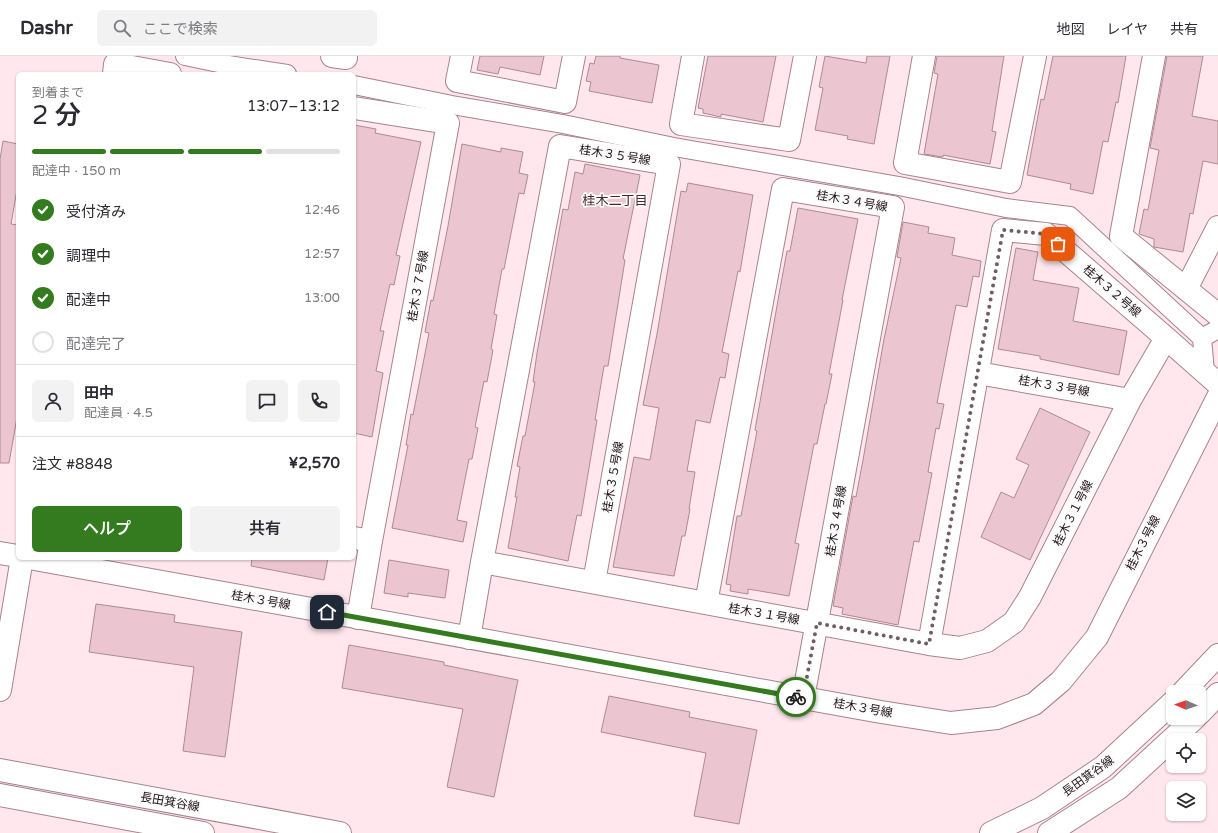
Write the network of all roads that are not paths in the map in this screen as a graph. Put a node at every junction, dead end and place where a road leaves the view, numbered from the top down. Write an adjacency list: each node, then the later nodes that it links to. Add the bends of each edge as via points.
1 (185, 56): 13 (street)
2 (332, 56): 3 (street)
3 (346, 56)
4 (462, 56): 5 (street, via 457,81 565,102)
5 (574, 56)
6 (693, 56): 7 (street, via 681,124 789,140)
7 (805, 56)
8 (924, 56): 9 (street, via 905,163 1010,182)
9 (1035, 56)
10 (1154, 56): 17 (street, via 1121,236)
11 (114, 72): 12 (street, via 116,64)
12 (159, 72)
13 (276, 72)
14 (356, 85): 21 (street, via 1006,208 1070,216)
15 (356, 108): 26 (street, 桂木３７号線, via 448,123)
16 (1218, 227): 17 (street)
17 (1186, 289): 18 (street)
18 (1218, 314)
19 (1218, 329): 21 (street)
20 (1166, 338): 22 (street, 桂木３２号線, via 1046,234 1003,230); 23 (street); 25 (street, 桂木３１号線)
21 (1202, 338): 23 (street)
22 (978, 373): 25 (street, 桂木３３号線); 37 (street, 桂木３２号線)
23 (1211, 378)
24 (1218, 397): 42 (street, 桂木３号線, via 1096,637 1061,681 1034,704 997,718 951,723)
25 (1130, 400): 37 (street, 桂木３１号線, via 1030,596 1014,622 987,640 960,648)
26 (362, 540): 34 (street)
27 (0, 553): 28 (street)
28 (16, 556)
29 (22, 560): 40 (street)
30 (40, 560): 34 (street, 桂木３号線)
31 (482, 562): 32 (street, 桂木３１号線); 32 (street, 桂木３５号線, via 560,146 669,164); 36 (street)
32 (594, 582): 33 (street, 桂木３１号線)
33 (706, 603): 35 (street, 桂木３１号線); 35 (street, 桂木３４号線, via 783,189 893,207)
34 (358, 618): 36 (street, 桂木３号線)
35 (817, 623): 37 (street, 桂木３１号線); 42 (street, 桂木３４号線)
36 (469, 638): 42 (street, 桂木３号線)
37 (929, 644)
38 (1218, 655): 39 (street)
39 (1190, 685)
40 (0, 690)
41 (1218, 694): 43 (street)
42 (803, 698)
43 (1206, 707)
44 (1166, 708): 50 (street, 長田箕谷線, via 1103,767 1042,808)
45 (1187, 725): 51 (street, via 1119,788)
46 (0, 770): 49 (street, 長田箕谷線)
47 (0, 795): 48 (street, 長田箕谷線)
48 (203, 833)
49 (340, 833)
50 (991, 833)
51 (1049, 833)

